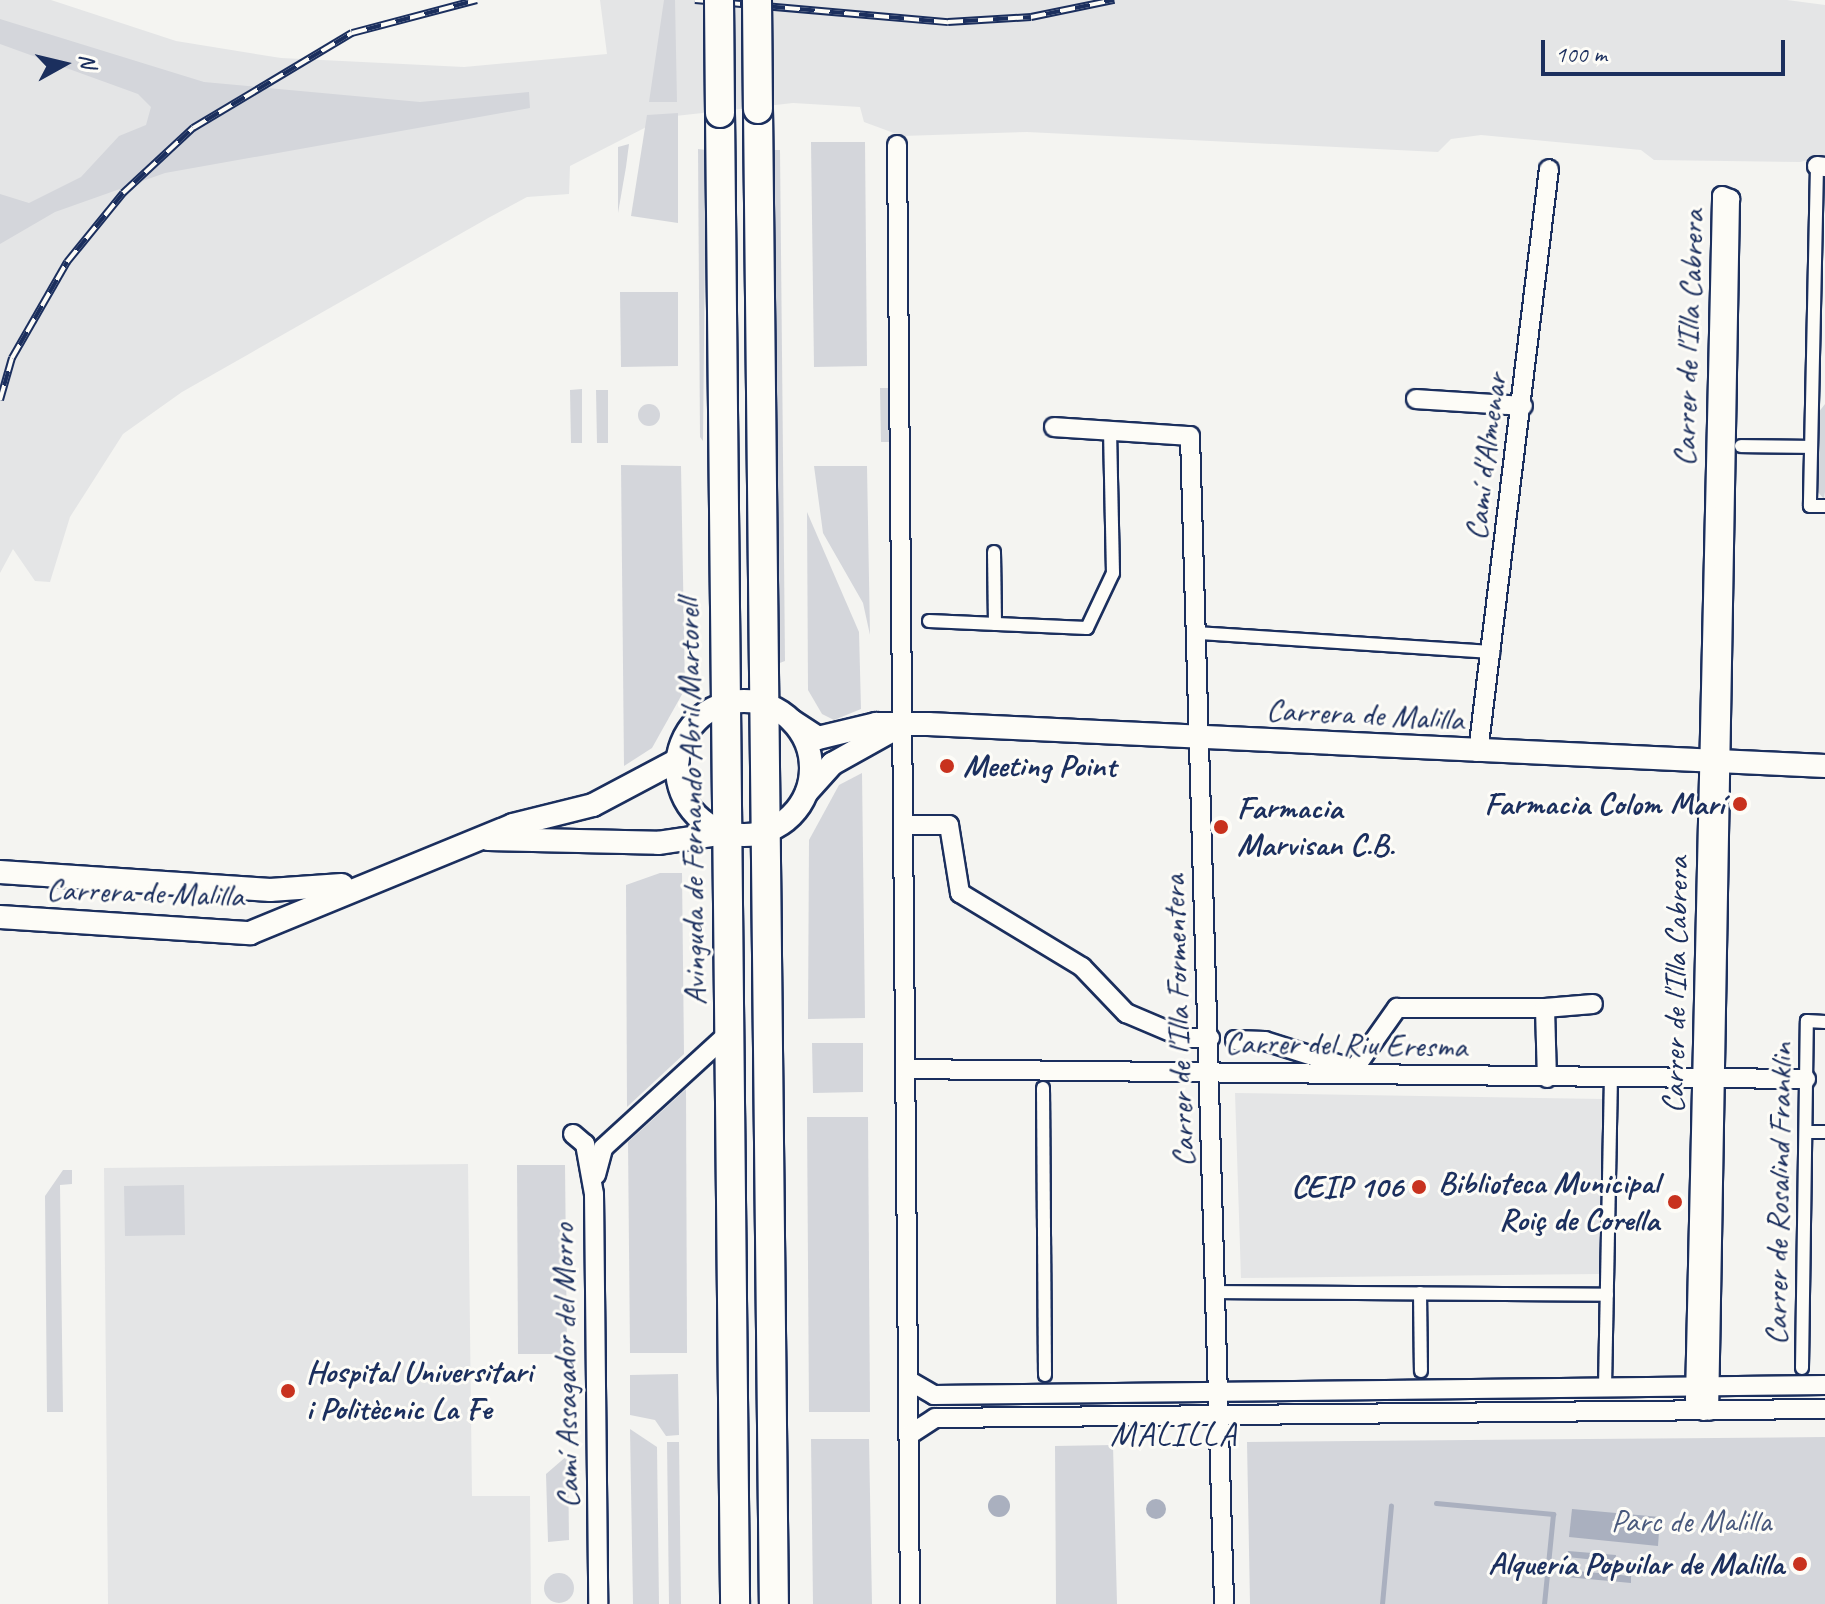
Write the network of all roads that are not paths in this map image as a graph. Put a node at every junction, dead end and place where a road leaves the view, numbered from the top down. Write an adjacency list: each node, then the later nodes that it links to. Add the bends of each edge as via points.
1 (719, 0): 19 (main road, Avinguda de Fernando Abril Martorell, bridge)
2 (757, 0): 20 (main road, bridge)
3 (897, 145): 22 (street)
4 (1821, 166): 7 (street)
5 (1549, 169): 8 (street, Camí d'Almenar)
6 (1416, 399): 8 (street)
7 (1819, 399): 12 (street)
8 (1523, 406): 18 (street, Camí d'Almenar)
9 (1054, 427): 10 (street)
10 (1110, 431): 16 (street, via 1113,573 1087,628); 17 (street, Carrer de l'Illa Formentera, via 1190,436)
11 (1741, 446): 12 (street)
12 (1811, 447): 13 (street, via 1810,506)
13 (1825, 506)
14 (994, 552): 16 (street)
15 (929, 621): 16 (street)
16 (995, 624)
17 (1198, 633): 18 (street); 23 (street, Carrer de l'Illa Formentera)
18 (1493, 652): 24 (street, Camí d'Almenar)
19 (723, 705): 20 (street); 25 (street, via 696,722); 31 (main road, Avinguda de Fernando Abril Martorell)
20 (765, 705): 21 (street, Carrera de Malilla); 30 (main road)
21 (792, 721): 22 (street, Carrera de Malilla, via 818,738); 28 (street, via 809,754)
22 (902, 724): 23 (street, Carrera de Malilla); 28 (street, via 832,764); 29 (street)
23 (1202, 738): 24 (street, Carrera de Malilla); 40 (street, Carrer de l'Illa Formentera)
24 (1478, 752): 26 (street, Carrera de Malilla)
25 (678, 760): 31 (street, via 688,805); 32 (street, Carrera de Malilla, via 593,805)
26 (1715, 762): 26 (street, Carrer de l'Illa Cabrera, via 1730,199 1722,196); 27 (street, Carrera de Malilla); 45 (street, Carrer de l'Illa Cabrera)
27 (1825, 766)
28 (804, 798): 30 (street)
29 (903, 825): 40 (street, via 949,825 960,893 1082,967 1126,1013 1185,1038); 42 (street)
30 (766, 831): 31 (street, Carrera de Malilla); 70 (main road)
31 (726, 833): 32 (street, Carrera de Malilla, via 658,843); 39 (main road, Avinguda de Fernando Abril Martorell)
32 (482, 839): 34 (street, Carrera de Malilla)
33 (1, 872): 34 (street, Carrera de Malilla, via 270,890)
34 (373, 879): 35 (street, Carrera de Malilla, via 250,933)
35 (1, 918)
36 (1593, 1004): 37 (street, Carrer del Riu Eresma)
37 (1545, 1008): 41 (street, Carrer del Riu Eresma, via 1397,1008 1354,1069 1265,1041); 44 (street)
38 (1825, 1022): 47 (street, Carrer de Rosalind Franklin, via 1807,1021)
39 (729, 1033): 52 (street, via 603,1148); 69 (main road, Avinguda de Fernando Abril Martorell)
40 (1210, 1038): 43 (street, Carrer de l'Illa Formentera)
41 (1235, 1040)
42 (905, 1069): 43 (street, Carrer del Riu Eresma); 59 (street)
43 (1210, 1074): 44 (street, Carrer del Riu Eresma); 53 (street, Carrer de l'Illa Formentera)
44 (1547, 1078): 46 (street, Carrer del Riu Eresma)
45 (1710, 1078): 46 (street, Carrer del Riu Eresma); 47 (street, Carrer del Riu Eresma); 61 (street, Carrer de l'Illa Cabrera)
46 (1611, 1079): 55 (street)
47 (1806, 1079): 49 (street, Carrer de Rosalind Franklin)
48 (1043, 1088): 58 (street)
49 (1806, 1132): 50 (street); 56 (street, Carrer de Rosalind Franklin)
50 (1825, 1132)
51 (573, 1134): 52 (street, Camí Assagador del Morro, via 588,1151)
52 (594, 1194): 68 (street, Camí Assagador del Morro)
53 (1216, 1292): 54 (street); 63 (street, Carrer de l'Illa Formentera)
54 (1420, 1293): 55 (street); 57 (street)
55 (1607, 1295): 62 (street)
56 (1802, 1368)
57 (1421, 1371)
58 (1045, 1375)
59 (908, 1380): 63 (street, via 934,1395); 67 (street)
60 (1825, 1385): 61 (street)
61 (1705, 1386): 62 (street); 65 (street, Carrer de l'Illa Cabrera)
62 (1605, 1388): 63 (street)
63 (1218, 1391): 66 (street, Carrer de l'Illa Formentera)
64 (1825, 1409): 65 (street)
65 (1706, 1411): 66 (street)
66 (1219, 1415): 67 (street, via 935,1418); 72 (street, Carrer de l'Illa Formentera)
67 (909, 1435): 71 (street)
68 (598, 1604)
69 (735, 1604)
70 (774, 1604)
71 (910, 1604)
72 (1224, 1604)

